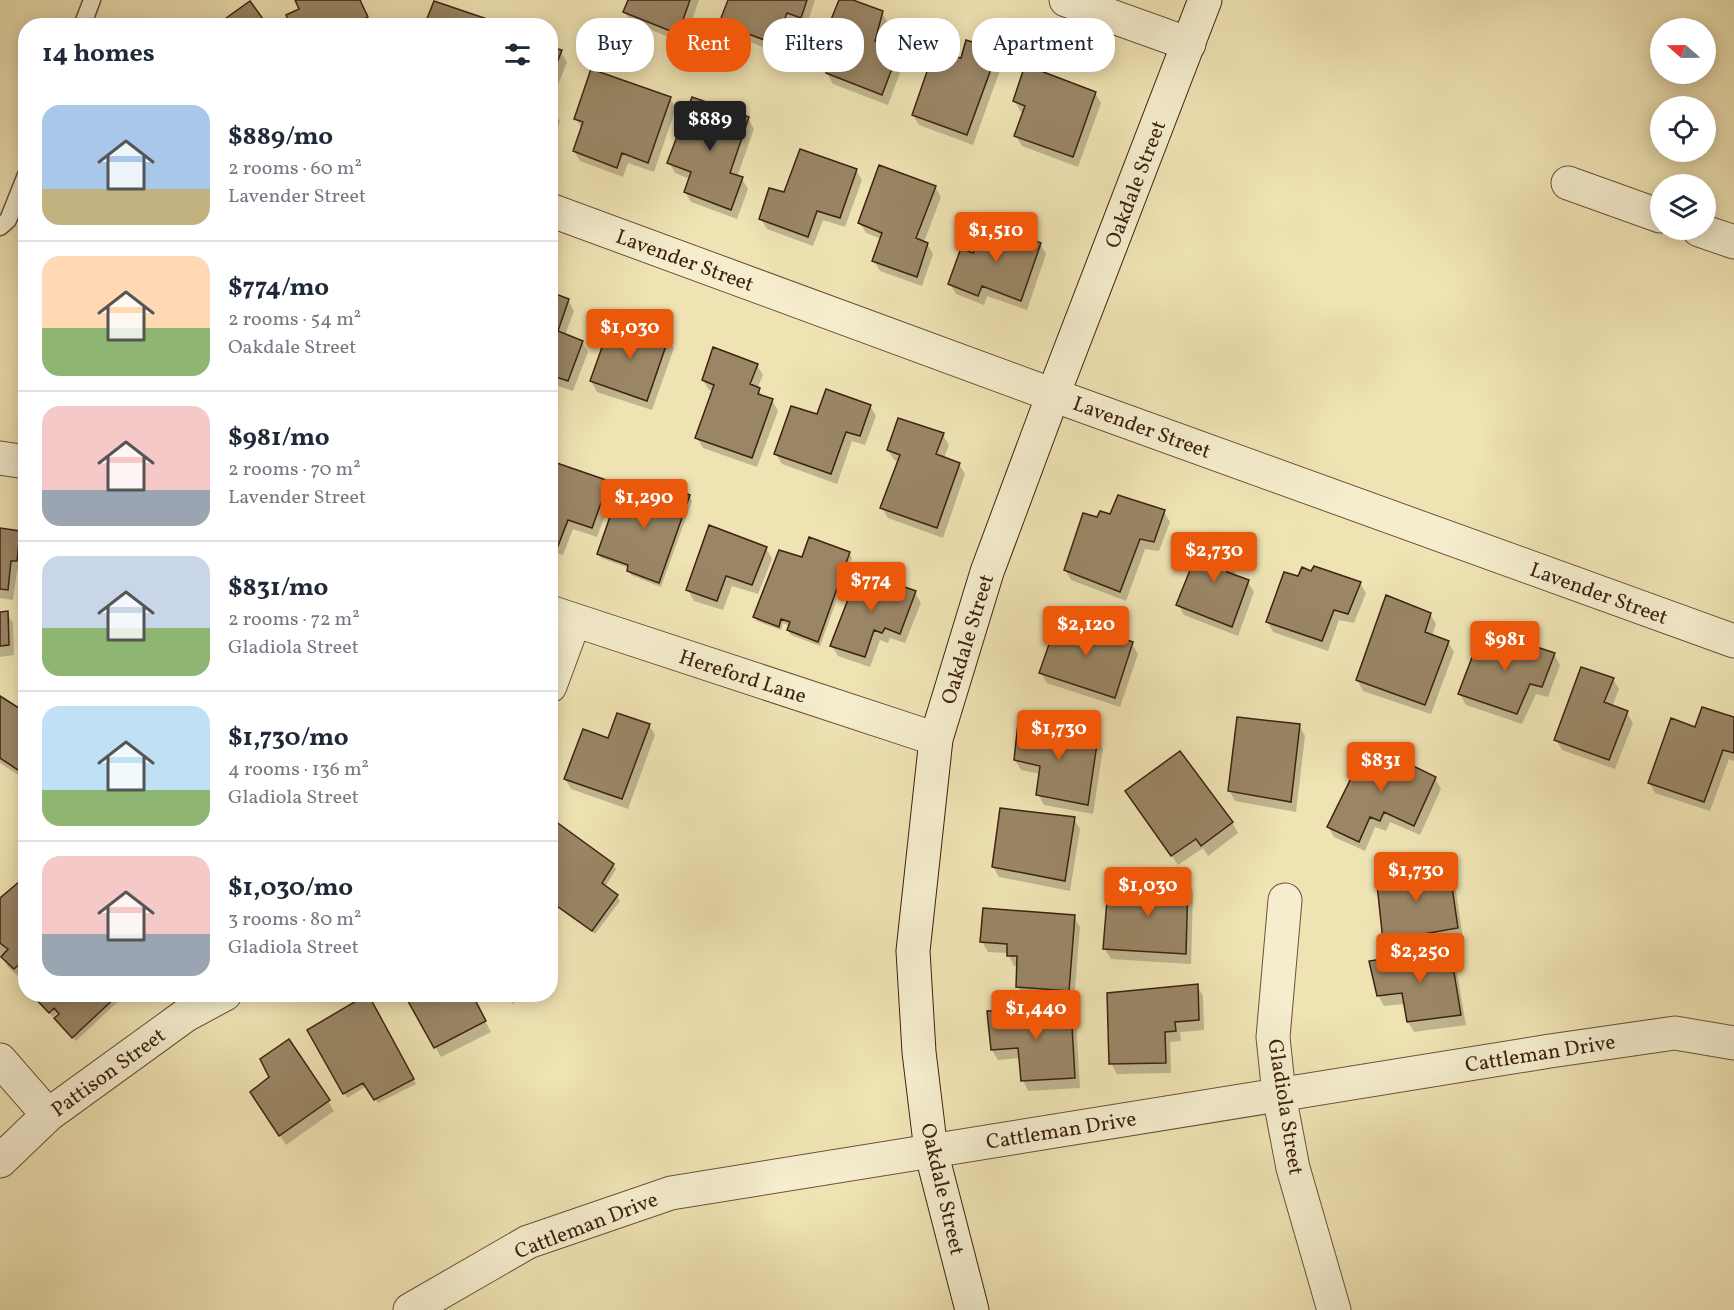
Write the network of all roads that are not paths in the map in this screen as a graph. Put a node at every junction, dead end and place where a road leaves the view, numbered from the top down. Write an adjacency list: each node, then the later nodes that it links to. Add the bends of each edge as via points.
1 (92, 0): 4 (lane)
2 (1066, 0): 5 (street)
3 (1205, 0): 5 (street, Oakdale Street)
4 (85, 18)
5 (1188, 44): 13 (street, Oakdale Street)
6 (1568, 183): 8 (street)
7 (18, 195): 10 (lane, via 8,220)
8 (1650, 212)
9 (558, 213): 13 (street, Lavender Street)
10 (0, 228)
11 (1716, 236): 12 (street)
12 (1734, 242)
13 (1053, 395): 16 (street, Lavender Street); 17 (street, Oakdale Street, via 987,572)
14 (562, 616): 15 (street); 17 (street, Hereford Lane)
15 (558, 639)
16 (1734, 641)
17 (936, 739): 24 (street, Oakdale Street, via 913,951)
18 (1285, 900): 22 (street, Gladiola Street, via 1273,1037)
19 (210, 1002): 23 (street, Pattison Street, via 186,1015)
20 (1734, 1043): 22 (street, Cattleman Drive, via 1675,1033)
21 (0, 1060): 23 (street)
22 (1279, 1095): 24 (street, Cattleman Drive); 28 (street, Gladiola Street, via 1293,1168)
23 (48, 1115): 25 (street, Pattison Street)
24 (931, 1151): 26 (street, Cattleman Drive, via 671,1193 528,1242); 27 (street, Oakdale Street)
25 (0, 1161)
26 (410, 1310)
27 (972, 1310)
28 (1334, 1310)

